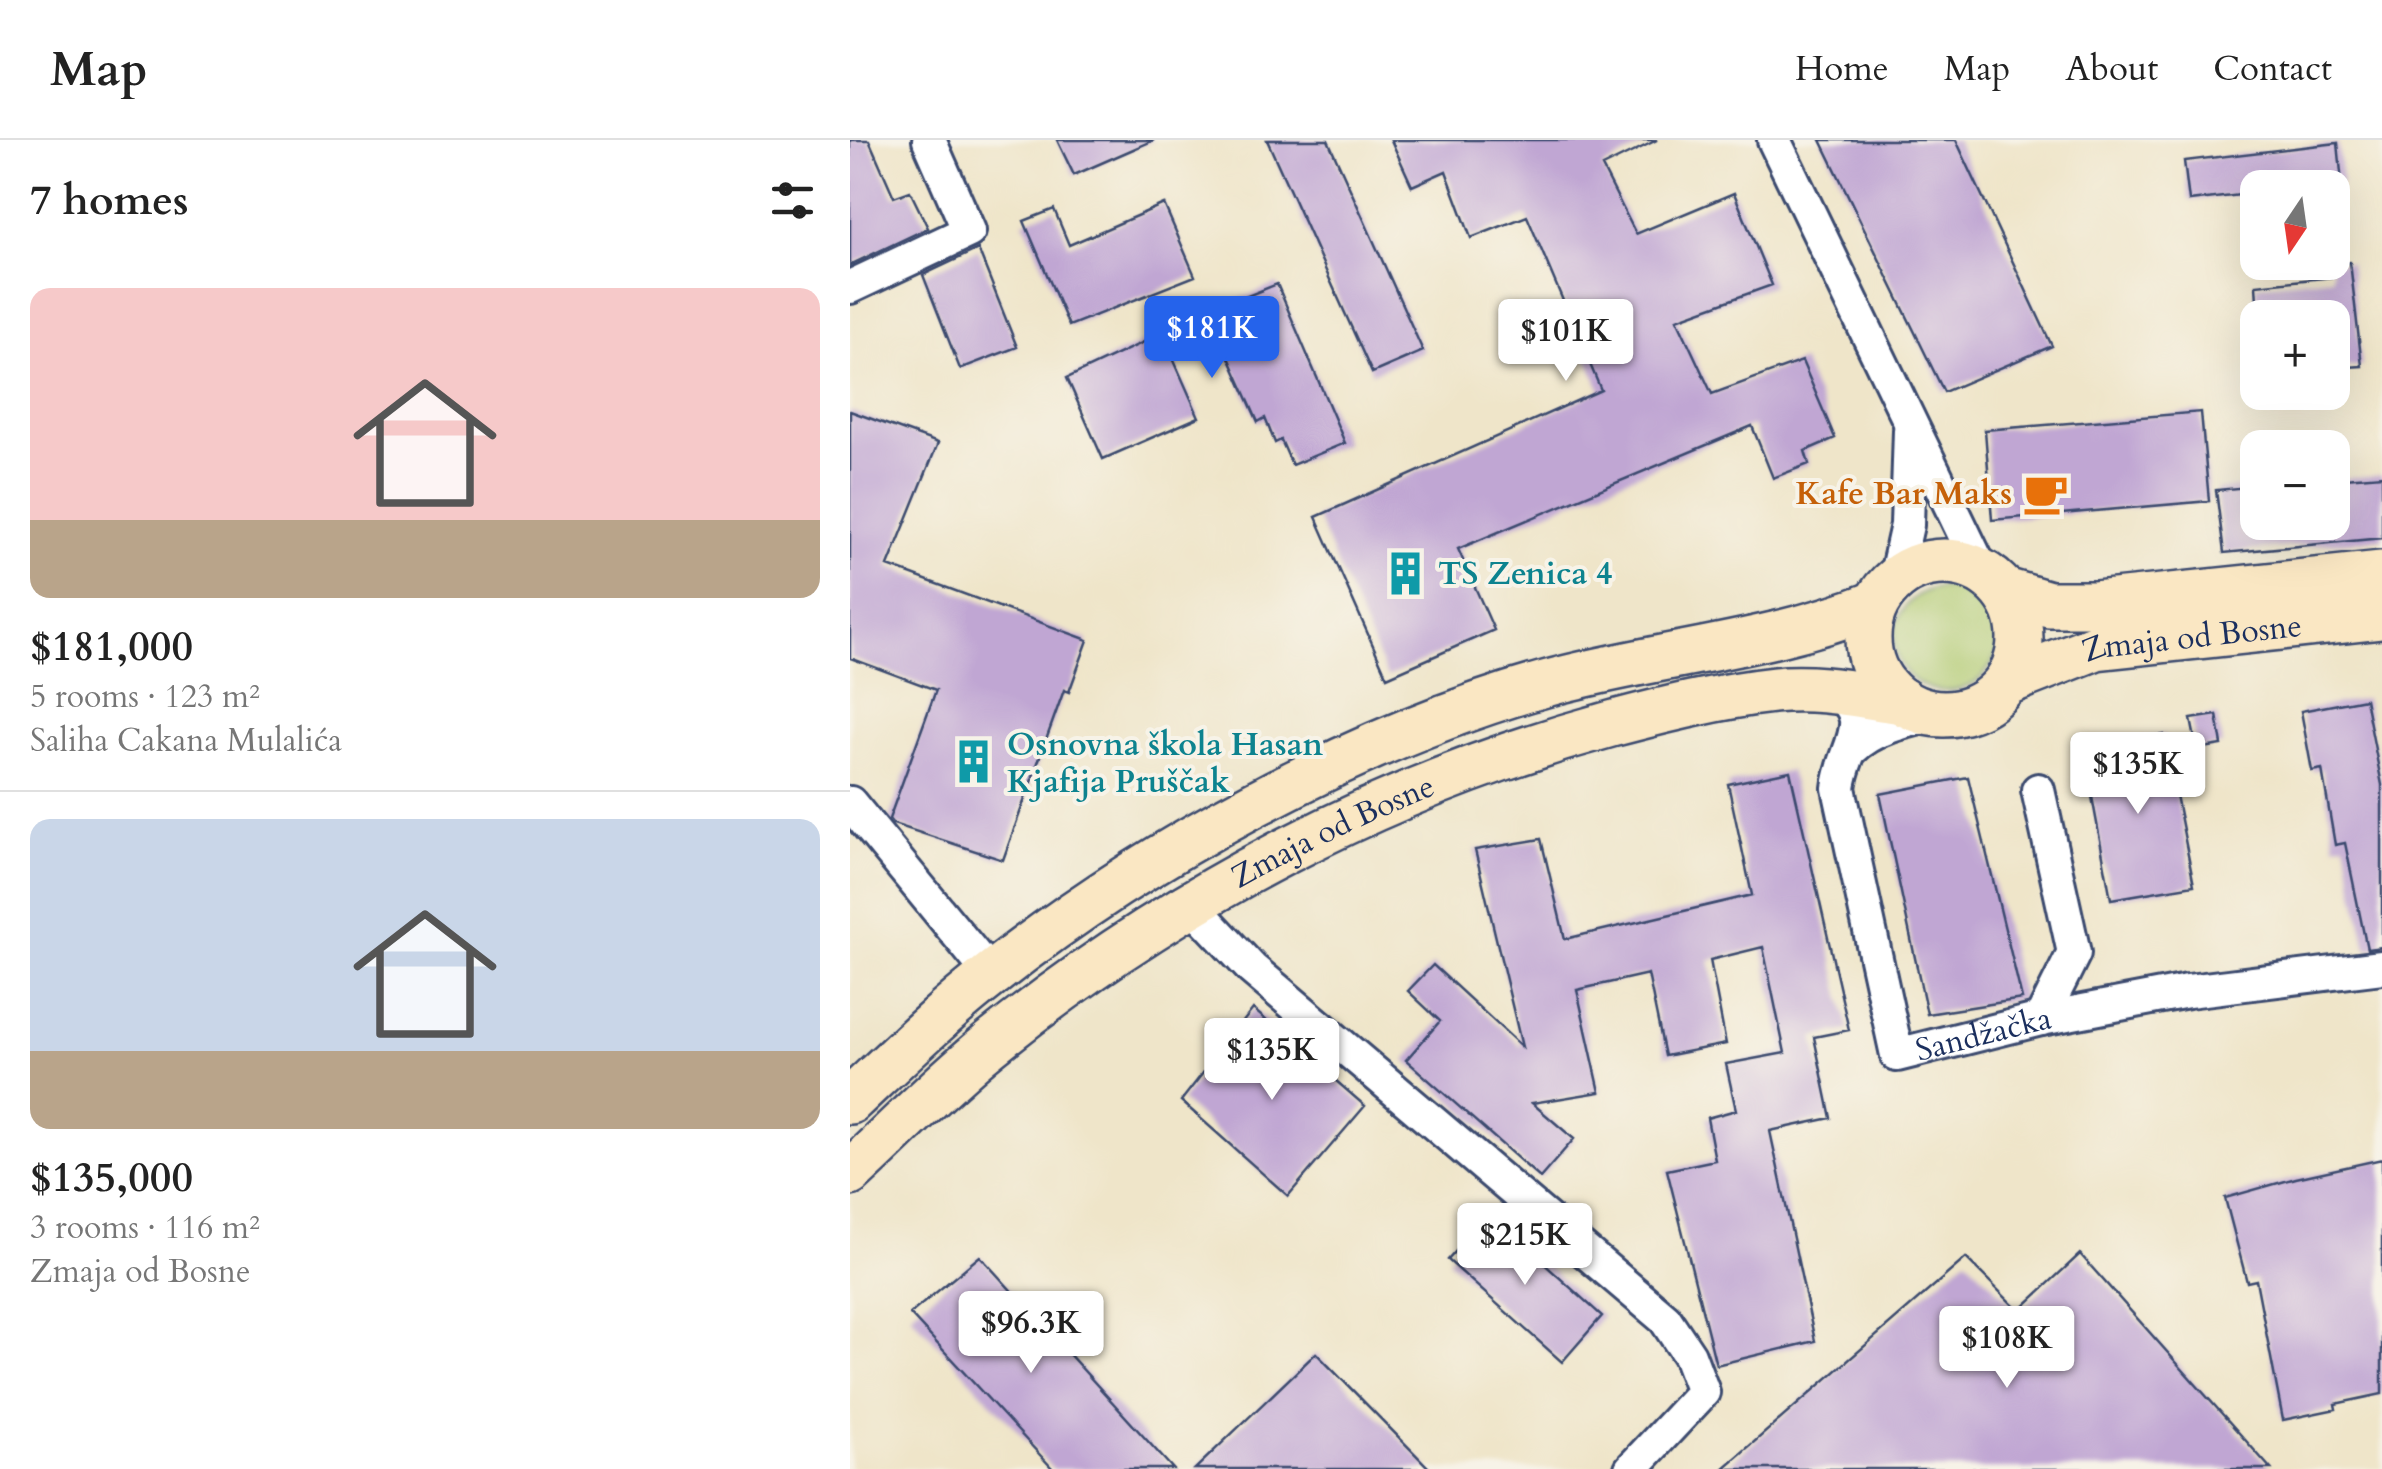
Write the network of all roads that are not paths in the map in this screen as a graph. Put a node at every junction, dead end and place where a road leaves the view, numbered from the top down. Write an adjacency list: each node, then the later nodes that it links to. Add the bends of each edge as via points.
1 (930, 140): 3 (street, via 968,231)
2 (1774, 140): 4 (street)
3 (850, 287)
4 (1910, 420): 6 (street, via 1960,532); 7 (street, via 1906,525)
5 (2382, 574): 6 (main road, Zmaja od Bosne, via 2095,604 2050,604)
6 (1993, 581): 7 (main road, Zmaja od Bosne, via 1960,563 1937,562 1915,567); 9 (main road, via 2020,626 2016,665)
7 (1886, 592): 11 (main road, via 1869,625 1874,668 1886,686); 17 (main road, Zmaja od Bosne, via 1828,623 1542,685 1333,766 1241,812 1058,924)
8 (2378, 621): 9 (main road, Zmaja od Bosne, via 2096,647)
9 (2006, 682): 11 (main road, Zmaja od Bosne, via 1972,708)
10 (1833, 690): 11 (main road, Zmaja od Bosne); 12 (street, Sandžačka, via 1856,710); 15 (main road, Zmaja od Bosne, via 1774,690 1559,738 1354,816)
11 (1922, 707): 12 (street)
12 (1851, 750): 18 (street, Sandžačka, via 1839,788 1897,1055)
13 (2038, 790): 18 (street, via 2074,954)
14 (850, 803): 17 (street)
15 (1190, 903): 20 (main road, Zmaja od Bosne, via 986,1046); 21 (street, via 1252,969 1665,1319 1690,1354 1703,1392)
16 (2382, 967): 18 (street, Sandžačka, via 2188,991)
17 (991, 974): 19 (main road, Zmaja od Bosne)
18 (2041, 1020)
19 (850, 1101)
20 (850, 1173)
21 (1631, 1469)

